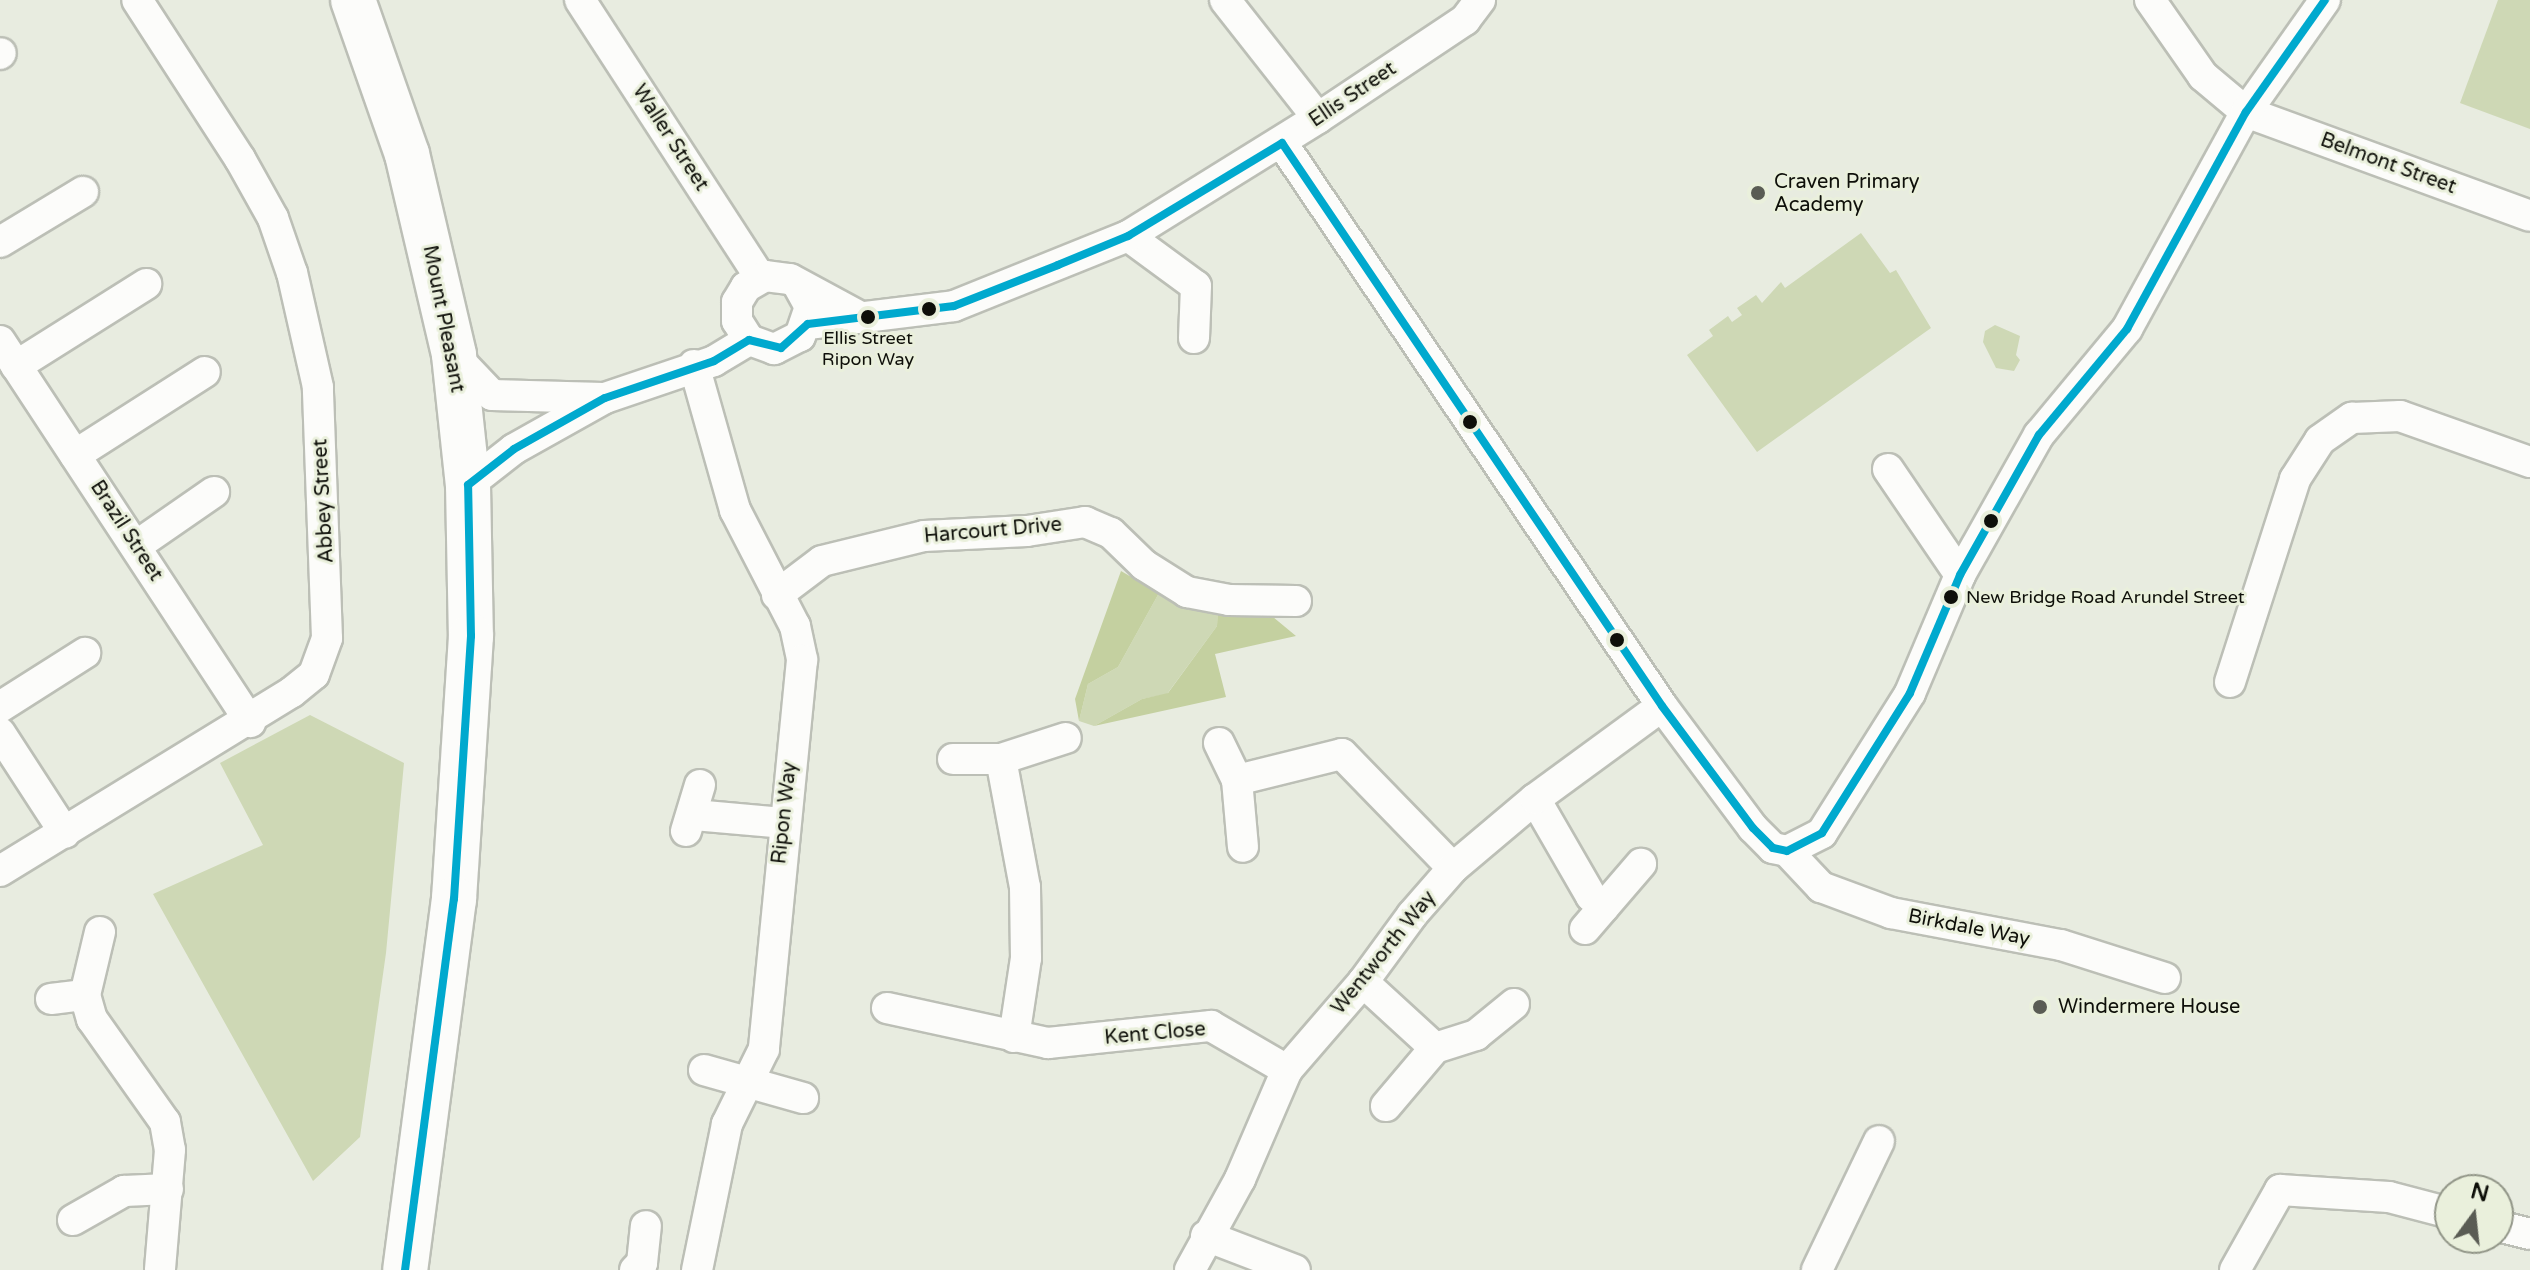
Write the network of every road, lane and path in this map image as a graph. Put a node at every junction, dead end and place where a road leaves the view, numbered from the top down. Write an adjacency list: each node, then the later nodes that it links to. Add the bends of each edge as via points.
1 (137, 0): 40 (street, Abbey Street, via 194,81 273,218 315,362 327,544 327,638 314,674)
2 (353, 0): 23 (highway, Mount Pleasant, via 407,154)
3 (580, 0): 15 (street, Waller Street)
4 (1225, 0): 9 (street)
5 (1480, 0): 9 (street, Ellis Street, via 1465,20)
6 (2150, 0): 8 (street, Belmont Street, via 2203,76)
7 (2325, 0): 8 (street)
8 (2246, 112): 12 (street, Belmont Street); 33 (street, via 2142,305 2039,435)
9 (1318, 118): 10 (street, Ellis Street)
10 (1282, 143): 13 (street, Ellis Street); 38 (street, Birkdale Way)
11 (83, 192): 14 (street)
12 (2530, 216)
13 (1128, 236): 18 (street, Ellis Street, via 954,306); 21 (street, via 1196,286)
14 (0, 242)
15 (760, 277): 17 (street, via 781,276); 20 (street, via 741,294)
16 (146, 284): 22 (street)
17 (798, 285): 18 (street); 19 (street, via 809,302)
18 (864, 319): 19 (street, Ellis Street)
19 (808, 324): 20 (street, via 781,348)
20 (743, 330): 24 (street)
21 (1194, 338)
22 (8, 353): 27 (street, Brazil Street)
23 (454, 355): 26 (street, via 492,395); 30 (highway, Mount Pleasant)
24 (704, 363): 26 (street, via 660,383); 34 (street, Ripon Way, via 735,510)
25 (205, 372): 27 (street)
26 (605, 398): 30 (street, via 514,449)
27 (75, 455): 32 (street, Brazil Street)
28 (2530, 462): 37 (street, via 2400,416 2352,418 2320,440 2295,479)
29 (1888, 469): 33 (street)
30 (468, 485): 78 (highway, Mount Pleasant, via 471,636 454,899)
31 (214, 492): 32 (street)
32 (136, 546): 40 (street, Brazil Street)
33 (1960, 575): 52 (street, via 1910,693 1822,833)
34 (777, 595): 35 (street, Harcourt Drive, via 822,561 924,536 1085,522 1111,533 1144,565 1187,592 1229,600); 49 (street, Ripon Way, via 795,626 802,660)
35 (1296, 601)
36 (85, 653): 39 (street)
37 (2230, 682)
38 (1662, 706): 48 (street, Wentworth Way); 52 (street, Birkdale Way, via 1753,828 1773,848)
39 (0, 707)
40 (250, 722): 50 (street, Abbey Street)
41 (0, 733): 50 (street)
42 (1066, 738): 45 (street)
43 (1219, 743): 46 (street)
44 (953, 759): 45 (street)
45 (1001, 759): 63 (street, via 1025,887 1026,958)
46 (1237, 780): 51 (street); 54 (street, via 1342,754)
47 (700, 785): 49 (street, via 690,823)
48 (1535, 799): 53 (street, via 1591,896 1594,918); 54 (street, Wentworth Way)
49 (783, 823): 67 (street, Ripon Way, via 764,1049)
50 (65, 833): 55 (street, Abbey Street)
51 (1243, 847)
52 (1787, 851): 57 (street, Birkdale Way, via 1821,887 1891,913 2061,945)
53 (1641, 864)
54 (1453, 868): 58 (street, Wentworth Way)
55 (0, 871)
56 (100, 932): 59 (street)
57 (2165, 978)
58 (1363, 982): 64 (street); 66 (street, Wentworth Way)
59 (85, 995): 60 (street); 71 (street, via 92,1019 165,1122)
60 (51, 999)
61 (1514, 1004): 64 (street, via 1476,1035)
62 (887, 1008): 63 (street, Kent Close)
63 (1014, 1037): 66 (street, Kent Close, via 1048,1043 1211,1026)
64 (1435, 1048): 69 (street)
65 (704, 1070): 67 (street)
66 (1287, 1070): 75 (street, Wentworth Way, via 1240,1179)
67 (750, 1083): 68 (street); 79 (street, Ripon Way, via 727,1124)
68 (803, 1098)
69 (1386, 1106)
70 (1879, 1141): 82 (street)
71 (168, 1189): 73 (street, via 124,1191); 77 (street)
72 (2434, 1209): 83 (street, via 2389,1197 2280,1190)
73 (73, 1220)
74 (646, 1226): 76 (street)
75 (1206, 1236): 80 (street, Wentworth Way); 81 (street)
76 (646, 1268)
77 (160, 1270)
78 (405, 1270)
79 (697, 1270)
80 (1190, 1270)
81 (1295, 1270)
82 (1817, 1270)
83 (2235, 1270)

